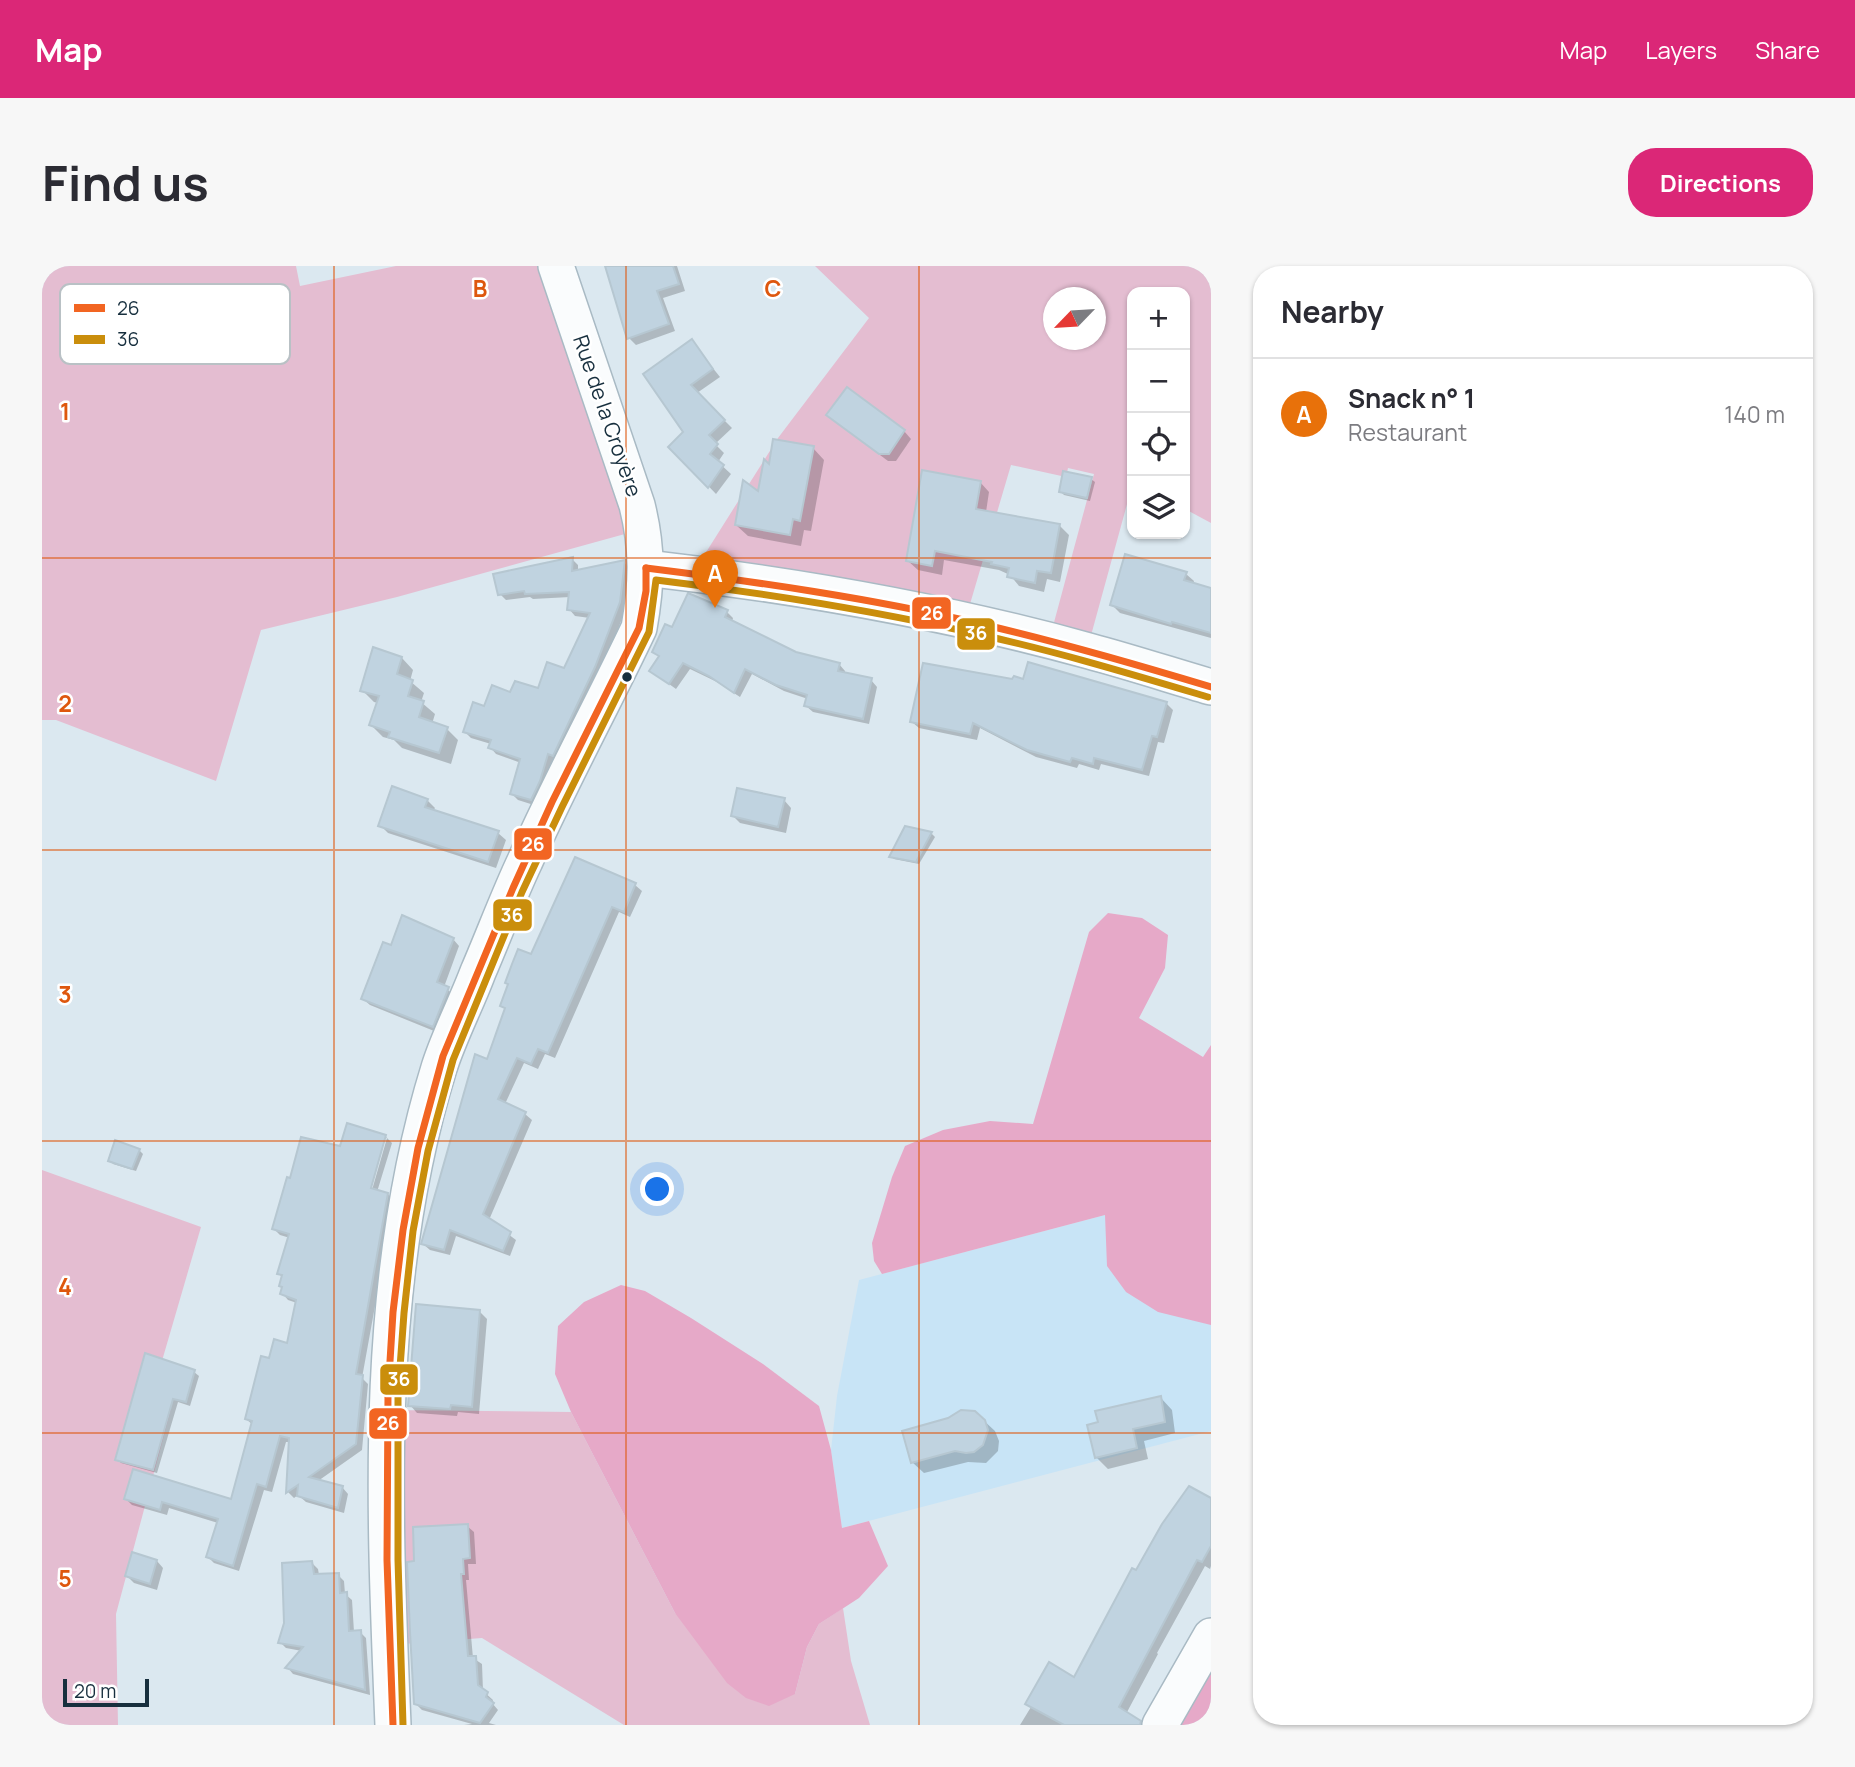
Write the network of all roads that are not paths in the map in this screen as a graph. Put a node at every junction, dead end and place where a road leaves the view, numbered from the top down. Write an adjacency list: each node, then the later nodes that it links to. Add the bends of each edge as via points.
1 (556, 266): 2 (street, Rue de la Croyère, via 637,505)
2 (646, 568): 3 (street, via 828,593 965,621 1087,650); 5 (street, Rue de la Croyère, via 639,628 525,859 440,1067 407,1197 388,1366 386,1474)
3 (1211, 687)
4 (1211, 1636): 6 (street)
5 (393, 1725)
6 (1160, 1725)

